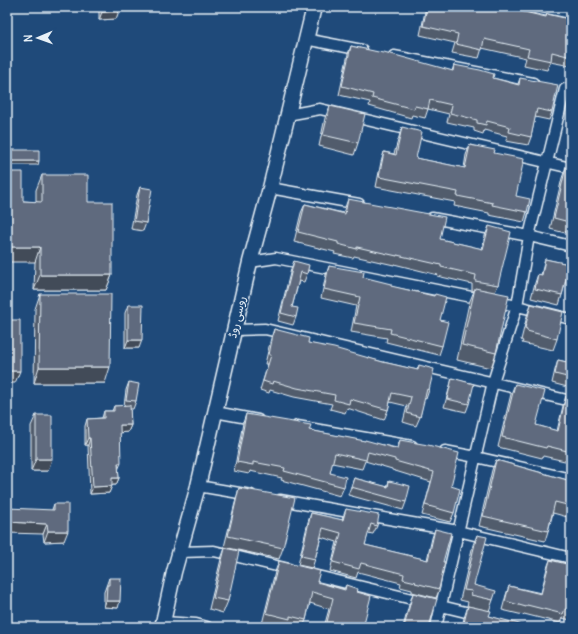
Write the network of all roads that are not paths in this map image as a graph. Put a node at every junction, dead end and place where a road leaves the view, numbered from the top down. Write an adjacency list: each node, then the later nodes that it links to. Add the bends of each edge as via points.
1 (314, 7): 4 (main road, روسی روڈ)
2 (543, 7): 3 (street)
3 (571, 13)
4 (305, 39): 5 (street); 7 (main road, روسی روڈ)
5 (542, 84)
6 (565, 89): 8 (street)
7 (287, 115): 8 (street, via 320,109); 10 (main road, روسی روڈ)
8 (546, 162): 9 (street); 13 (street)
9 (571, 168)
10 (270, 188): 11 (street); 15 (main road, روسی روڈ)
11 (372, 207)
12 (419, 216): 13 (street)
13 (528, 236): 14 (street); 16 (street)
14 (571, 246)
15 (250, 262): 16 (street, via 276,258); 18 (main road, روسی روڈ)
16 (517, 306): 17 (street); 19 (street)
17 (571, 319)
18 (234, 330): 19 (street, via 265,329); 21 (main road, روسی روڈ)
19 (493, 382): 20 (street); 26 (street)
20 (571, 401)
21 (215, 412): 22 (street); 28 (main road, روسی روڈ)
22 (268, 422)
23 (284, 424): 24 (street)
24 (422, 448)
25 (438, 450): 26 (street)
26 (476, 457): 27 (street); 29 (street)
27 (571, 479)
28 (198, 486): 29 (street); 30 (main road, روسی روڈ)
29 (458, 531): 31 (street); 32 (street)
30 (180, 552): 32 (street, via 214,551); 34 (main road, روسی روڈ)
31 (571, 558)
32 (441, 606): 33 (street); 36 (street)
33 (485, 617)
34 (162, 625): 35 (street, via 196,624)
35 (208, 627)
36 (436, 627)

